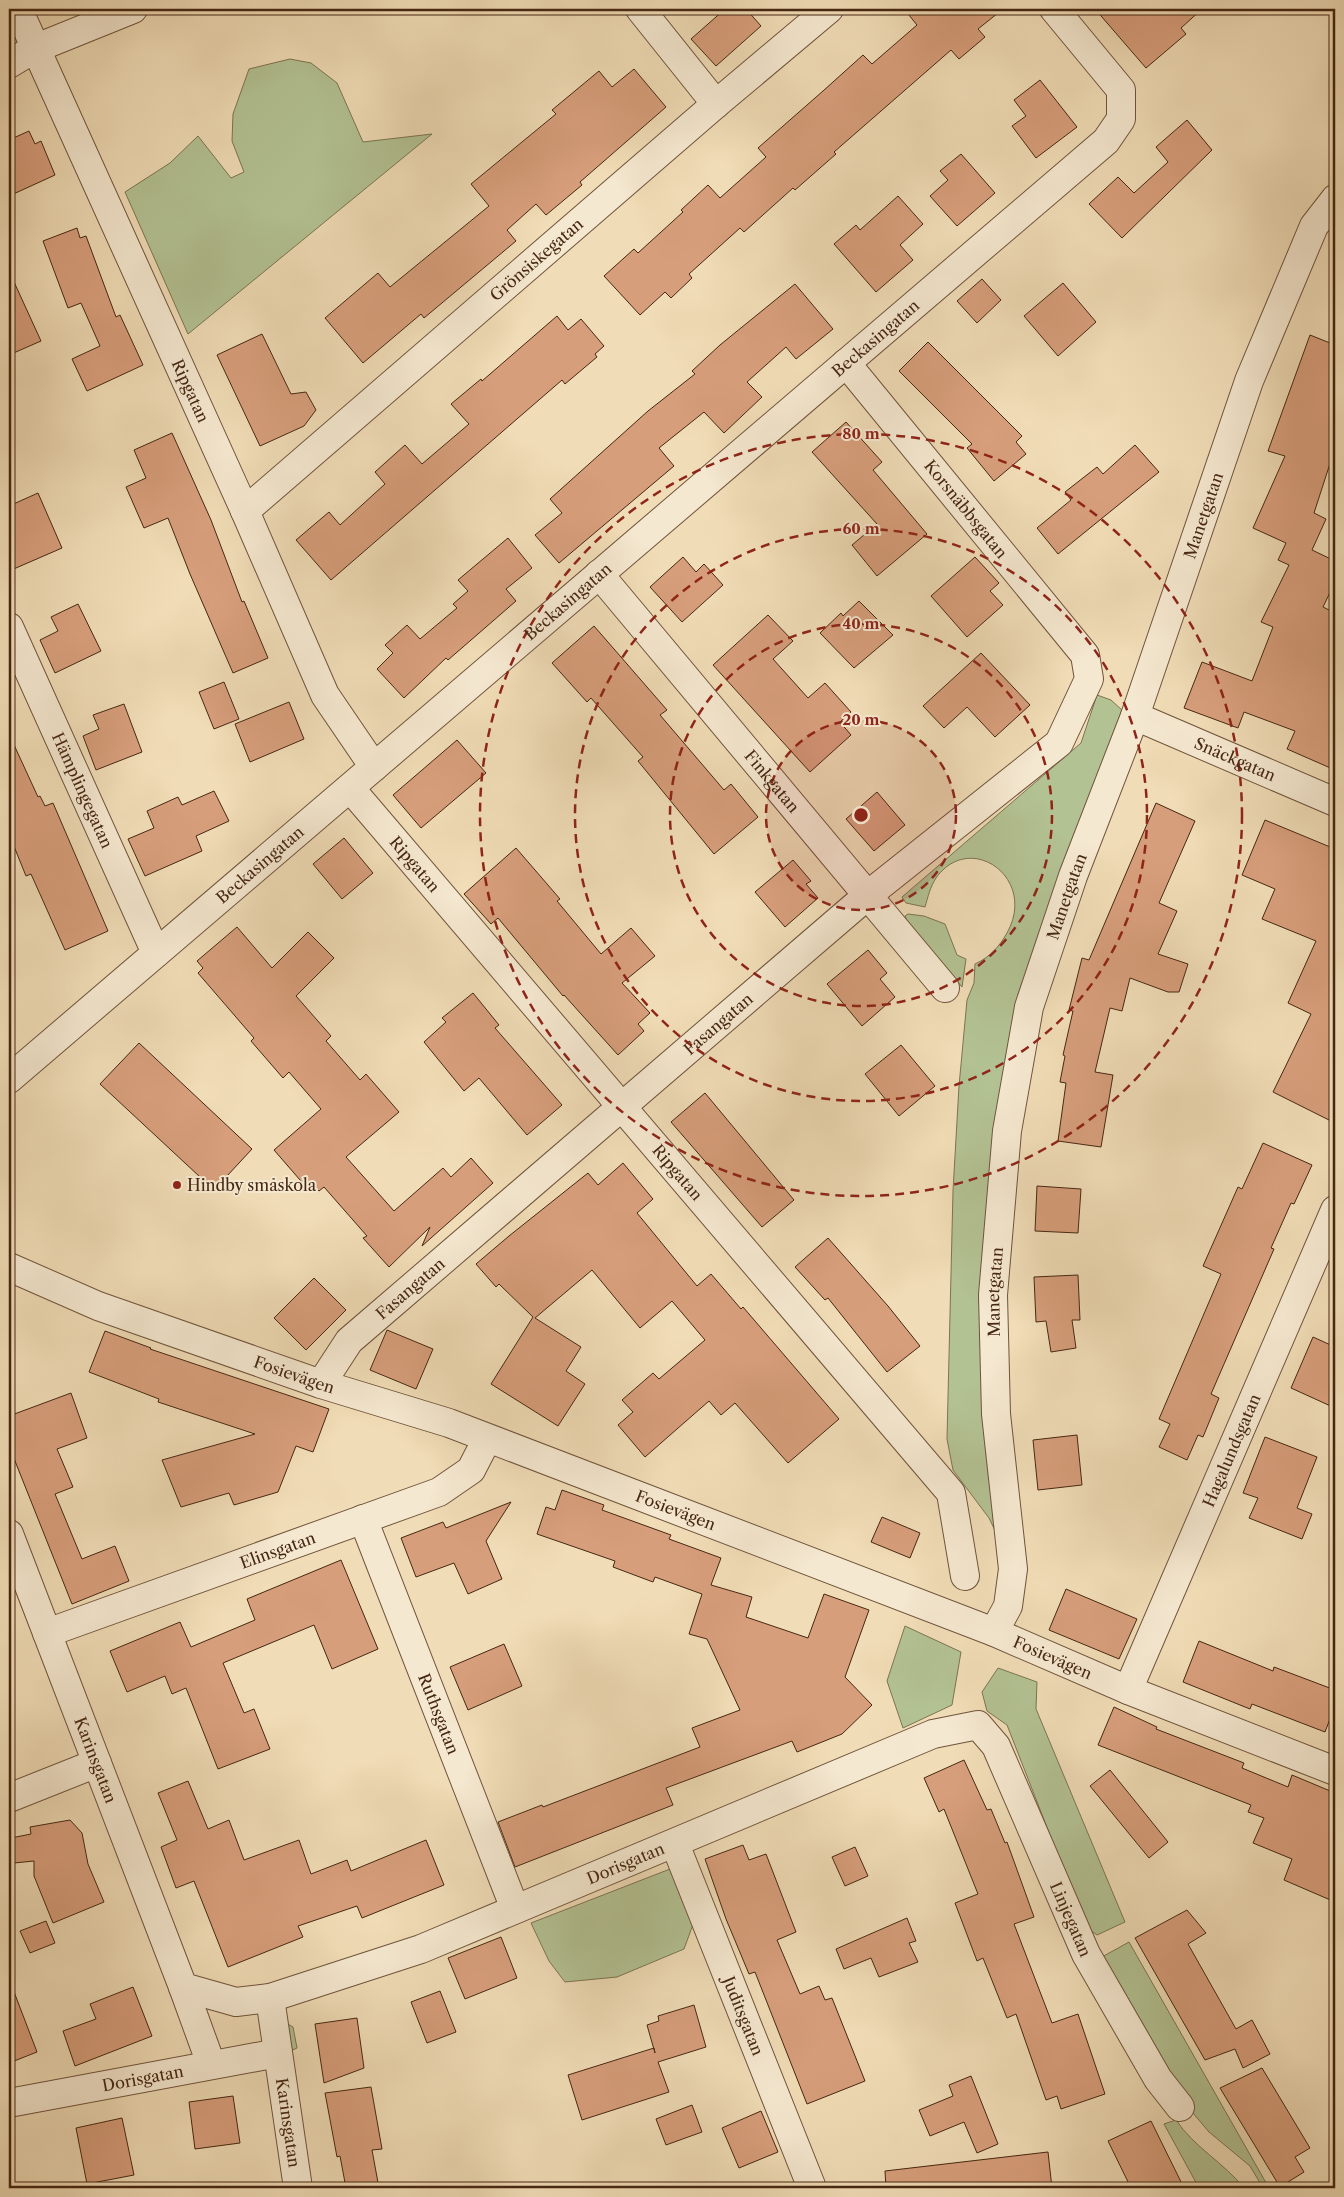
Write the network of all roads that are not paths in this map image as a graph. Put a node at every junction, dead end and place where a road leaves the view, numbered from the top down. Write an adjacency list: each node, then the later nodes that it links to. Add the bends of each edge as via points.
1 (18, 9): 6 (street, Ripgatan)
2 (133, 9): 6 (street)
3 (640, 9): 8 (street)
4 (829, 9): 8 (street, Grönsiskegatan)
5 (1054, 9): 10 (street, Beckasingatan, via 1121,90 1121,119 1106,140)
6 (34, 49): 7 (street); 11 (street, Ripgatan)
7 (9, 64)
8 (716, 104): 11 (street, Grönsiskegatan)
9 (1335, 199): 15 (street, Manetgatan, via 1314,226 1249,382)
10 (846, 363): 12 (street, Beckasingatan); 14 (street, Korsnäbbsgatan)
11 (245, 511): 16 (street, Ripgatan, via 325,694)
12 (599, 574): 16 (street, Beckasingatan); 19 (street, Finkgatan)
13 (9, 627): 20 (street, Hämplingegatan)
14 (1086, 655): 19 (street, Fasangatan, via 1089,679 1059,743)
15 (1135, 716): 18 (street, Snäckgatan); 31 (street, Manetgatan, via 1074,876 1029,1007 1007,1131 993,1295 996,1414 1013,1569 1008,1606)
16 (374, 767): 17 (street, Beckasingatan)
17 (350, 788): 20 (street, Beckasingatan); 23 (street, Ripgatan)
18 (1335, 802)
19 (868, 895): 21 (street, Finkgatan); 23 (street, Fasangatan)
20 (156, 953): 22 (street, Beckasingatan)
21 (945, 988)
22 (9, 1079)
23 (622, 1106): 26 (street, Fasangatan, via 349,1341); 30 (street, Ripgatan, via 951,1493)
24 (1335, 1210): 33 (street, Hagalundsgatan)
25 (9, 1267): 26 (street, Fosievägen, via 98,1306)
26 (321, 1384): 27 (street, Fosievägen, via 449,1423)
27 (487, 1439): 28 (street, Elinsgatan, via 471,1470 438,1492); 31 (street, Fosievägen)
28 (363, 1519): 32 (street, Elinsgatan); 39 (street, Ruthsgatan)
29 (9, 1534): 32 (street, Karinsgatan)
30 (965, 1576)
31 (994, 1632): 33 (street, Fosievägen)
32 (47, 1633): 35 (street, Karinsgatan)
33 (1128, 1690): 36 (street, Fosievägen)
34 (978, 1725): 38 (street, Dorisgatan, via 933,1734); 45 (street, Linjegatan, via 996,1746 1086,1954 1158,2079)
35 (97, 1763): 37 (street); 40 (street, Karinsgatan)
36 (1335, 1771)
37 (9, 1798)
38 (675, 1844): 39 (street, Dorisgatan); 47 (street, Juditsgatan)
39 (515, 1909): 41 (street, Dorisgatan, via 421,1949)
40 (184, 1987): 41 (street, via 236,2002); 43 (street, Karinsgatan)
41 (270, 1998): 42 (street, Karinsgatan)
42 (278, 2053): 43 (street, Dorisgatan); 46 (street, Karinsgatan)
43 (211, 2064): 44 (street, Dorisgatan)
44 (9, 2103)
45 (1180, 2107)
46 (298, 2188)
47 (812, 2188)

